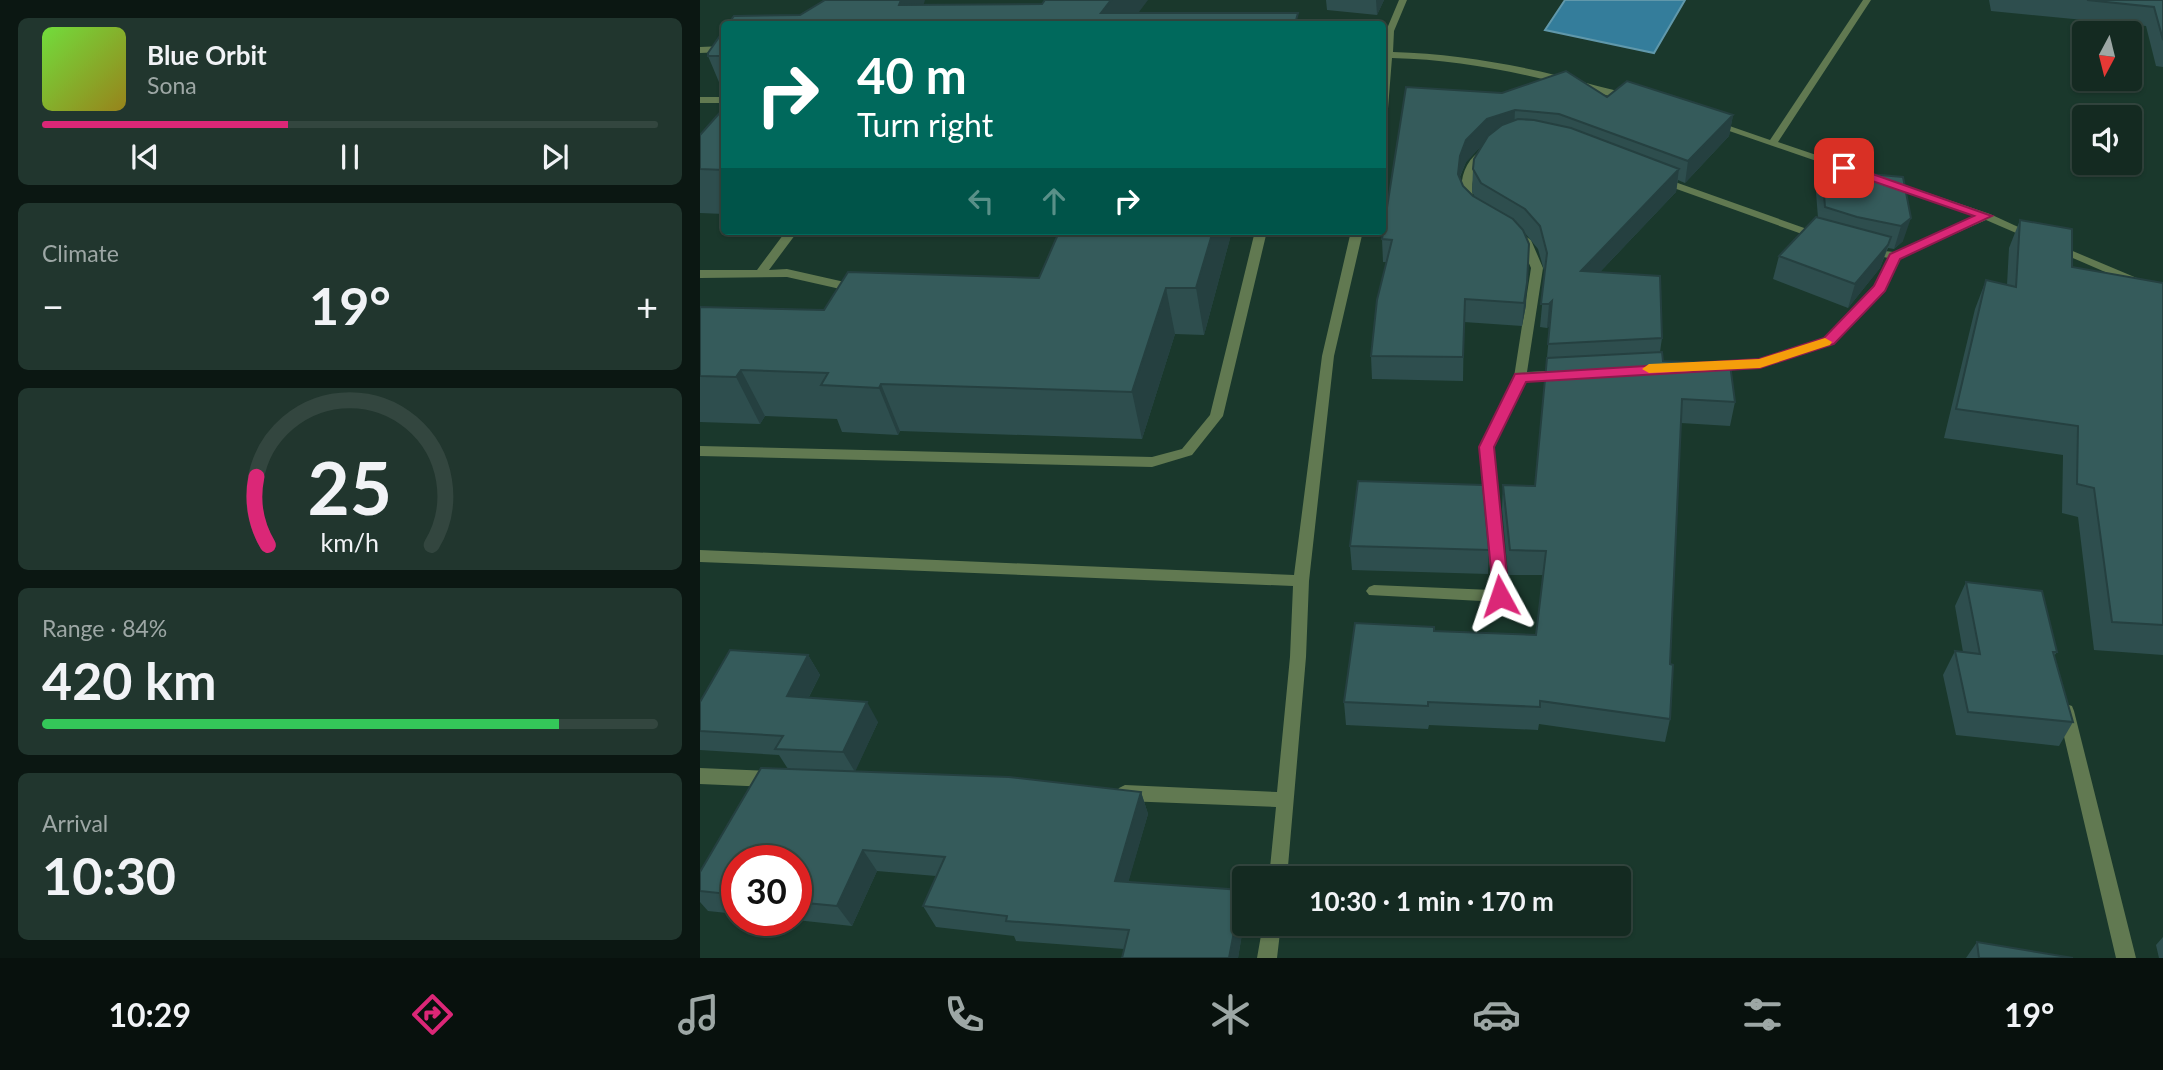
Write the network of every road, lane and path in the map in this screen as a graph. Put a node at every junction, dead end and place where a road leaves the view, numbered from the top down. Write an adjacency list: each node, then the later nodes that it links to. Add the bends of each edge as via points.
1 (1403, 0): 5 (street, via 1390,31)
2 (1867, 0): 10 (street)
3 (721, 49): 4 (street)
4 (700, 50)
5 (1387, 60): 8 (street, via 1429,54 1477,59)
6 (700, 100): 7 (street)
7 (721, 100)
8 (1647, 104)
9 (1698, 119): 10 (street)
10 (1773, 143): 14 (street)
11 (1496, 144): 13 (street, via 1478,157 1468,178 1468,202)
12 (1653, 177): 19 (street)
13 (1475, 214)
14 (1986, 216): 21 (street); 24 (street)
15 (1509, 228): 28 (street, via 1525,240 1537,268)
16 (789, 235): 22 (street)
17 (1260, 235): 29 (street, via 1216,416 1187,452 1153,462)
18 (1356, 235): 31 (street, via 1328,356)
19 (1835, 242)
20 (1859, 249): 21 (street)
21 (1895, 256): 26 (street, via 1880,288 1829,341 1760,363)
22 (761, 273): 23 (street); 25 (street, via 786,273 870,292)
23 (700, 274)
24 (2163, 293)
25 (862, 302)
26 (1693, 366)
27 (1573, 373): 28 (street)
28 (1521, 377): 32 (street, via 1486,447 1500,596)
29 (700, 452)
30 (700, 556): 31 (street)
31 (1301, 582): 37 (street)
32 (1374, 591)
33 (2062, 695): 41 (street)
34 (700, 776): 35 (street)
35 (784, 779)
36 (1105, 793): 37 (street)
37 (1286, 800): 38 (street)
38 (1279, 866)
39 (1270, 936): 40 (street)
40 (1267, 958)
41 (2126, 958)

